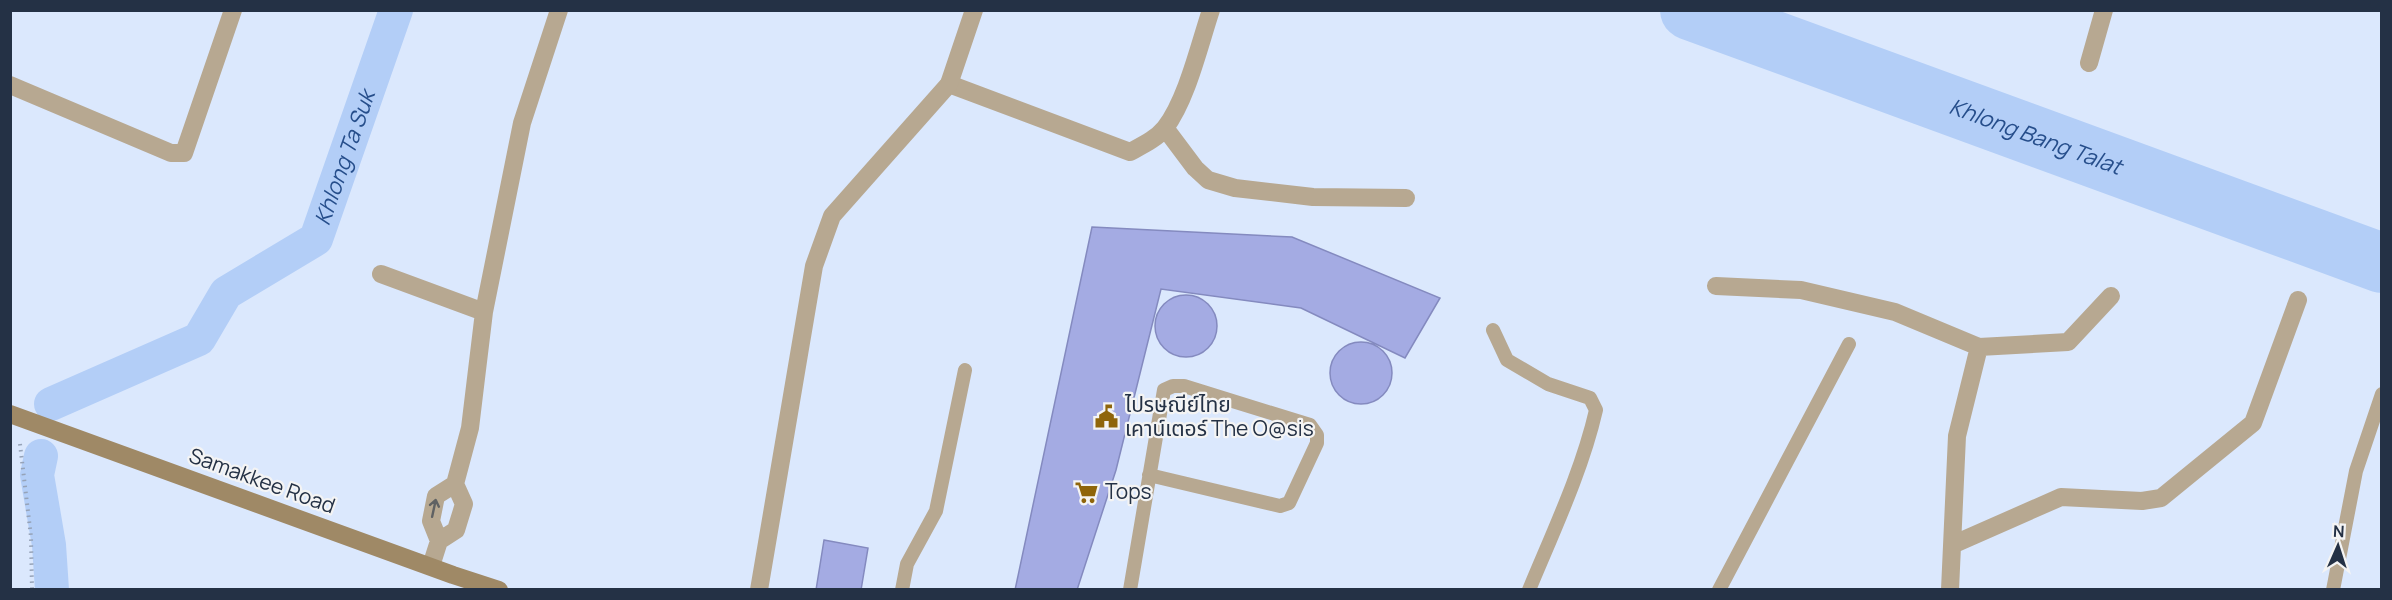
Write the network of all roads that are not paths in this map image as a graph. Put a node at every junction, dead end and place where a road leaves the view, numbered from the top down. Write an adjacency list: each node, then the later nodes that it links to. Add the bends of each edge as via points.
1 (233, 10): 8 (street, via 184,153 171,153)
2 (559, 10): 15 (street, via 522,123)
3 (974, 10): 7 (street)
4 (1211, 10): 9 (street, via 1185,91)
5 (2104, 10): 6 (street)
6 (2089, 63)
7 (949, 84): 9 (street, via 1130,152); 29 (street, via 832,216 814,266)
8 (10, 85)
9 (1165, 128): 10 (street, via 1208,180 1235,188 1313,197)
10 (1406, 198)
11 (381, 274): 15 (street)
12 (1716, 286): 18 (street, via 1801,290 1895,312)
13 (2111, 296): 18 (street, via 2067,342)
14 (2298, 300): 25 (street, via 2253,423 2161,498 2142,501 2061,497)
15 (484, 312): 23 (street, via 470,428)
16 (1493, 330): 32 (lane, via 1507,360 1548,384 1590,398 1596,410)
17 (1849, 344): 33 (lane)
18 (1979, 347): 25 (street, via 1958,436)
19 (965, 370): 30 (lane, via 936,510 907,564)
20 (2382, 394): 35 (lane, via 2355,471)
21 (15, 415): 26 (main road, Samakkee Road)
22 (1149, 475): 22 (lane, via 1164,390 1173,386 1184,386 1310,425 1317,435 1317,443 1289,503 1280,506); 31 (lane)
23 (455, 484): 24 (street, via 464,504 456,530); 24 (street, one-way to 23, via 431,521 436,496)
24 (439, 541): 26 (street)
25 (1952, 545): 34 (street)
26 (431, 566): 27 (main road, Samakkee Road)
27 (452, 582): 28 (main road, Samakkee Road)
28 (499, 590)
29 (759, 590)
30 (902, 590)
31 (1130, 590)
32 (1529, 590)
33 (1719, 590)
34 (1950, 590)
35 (2333, 590)

